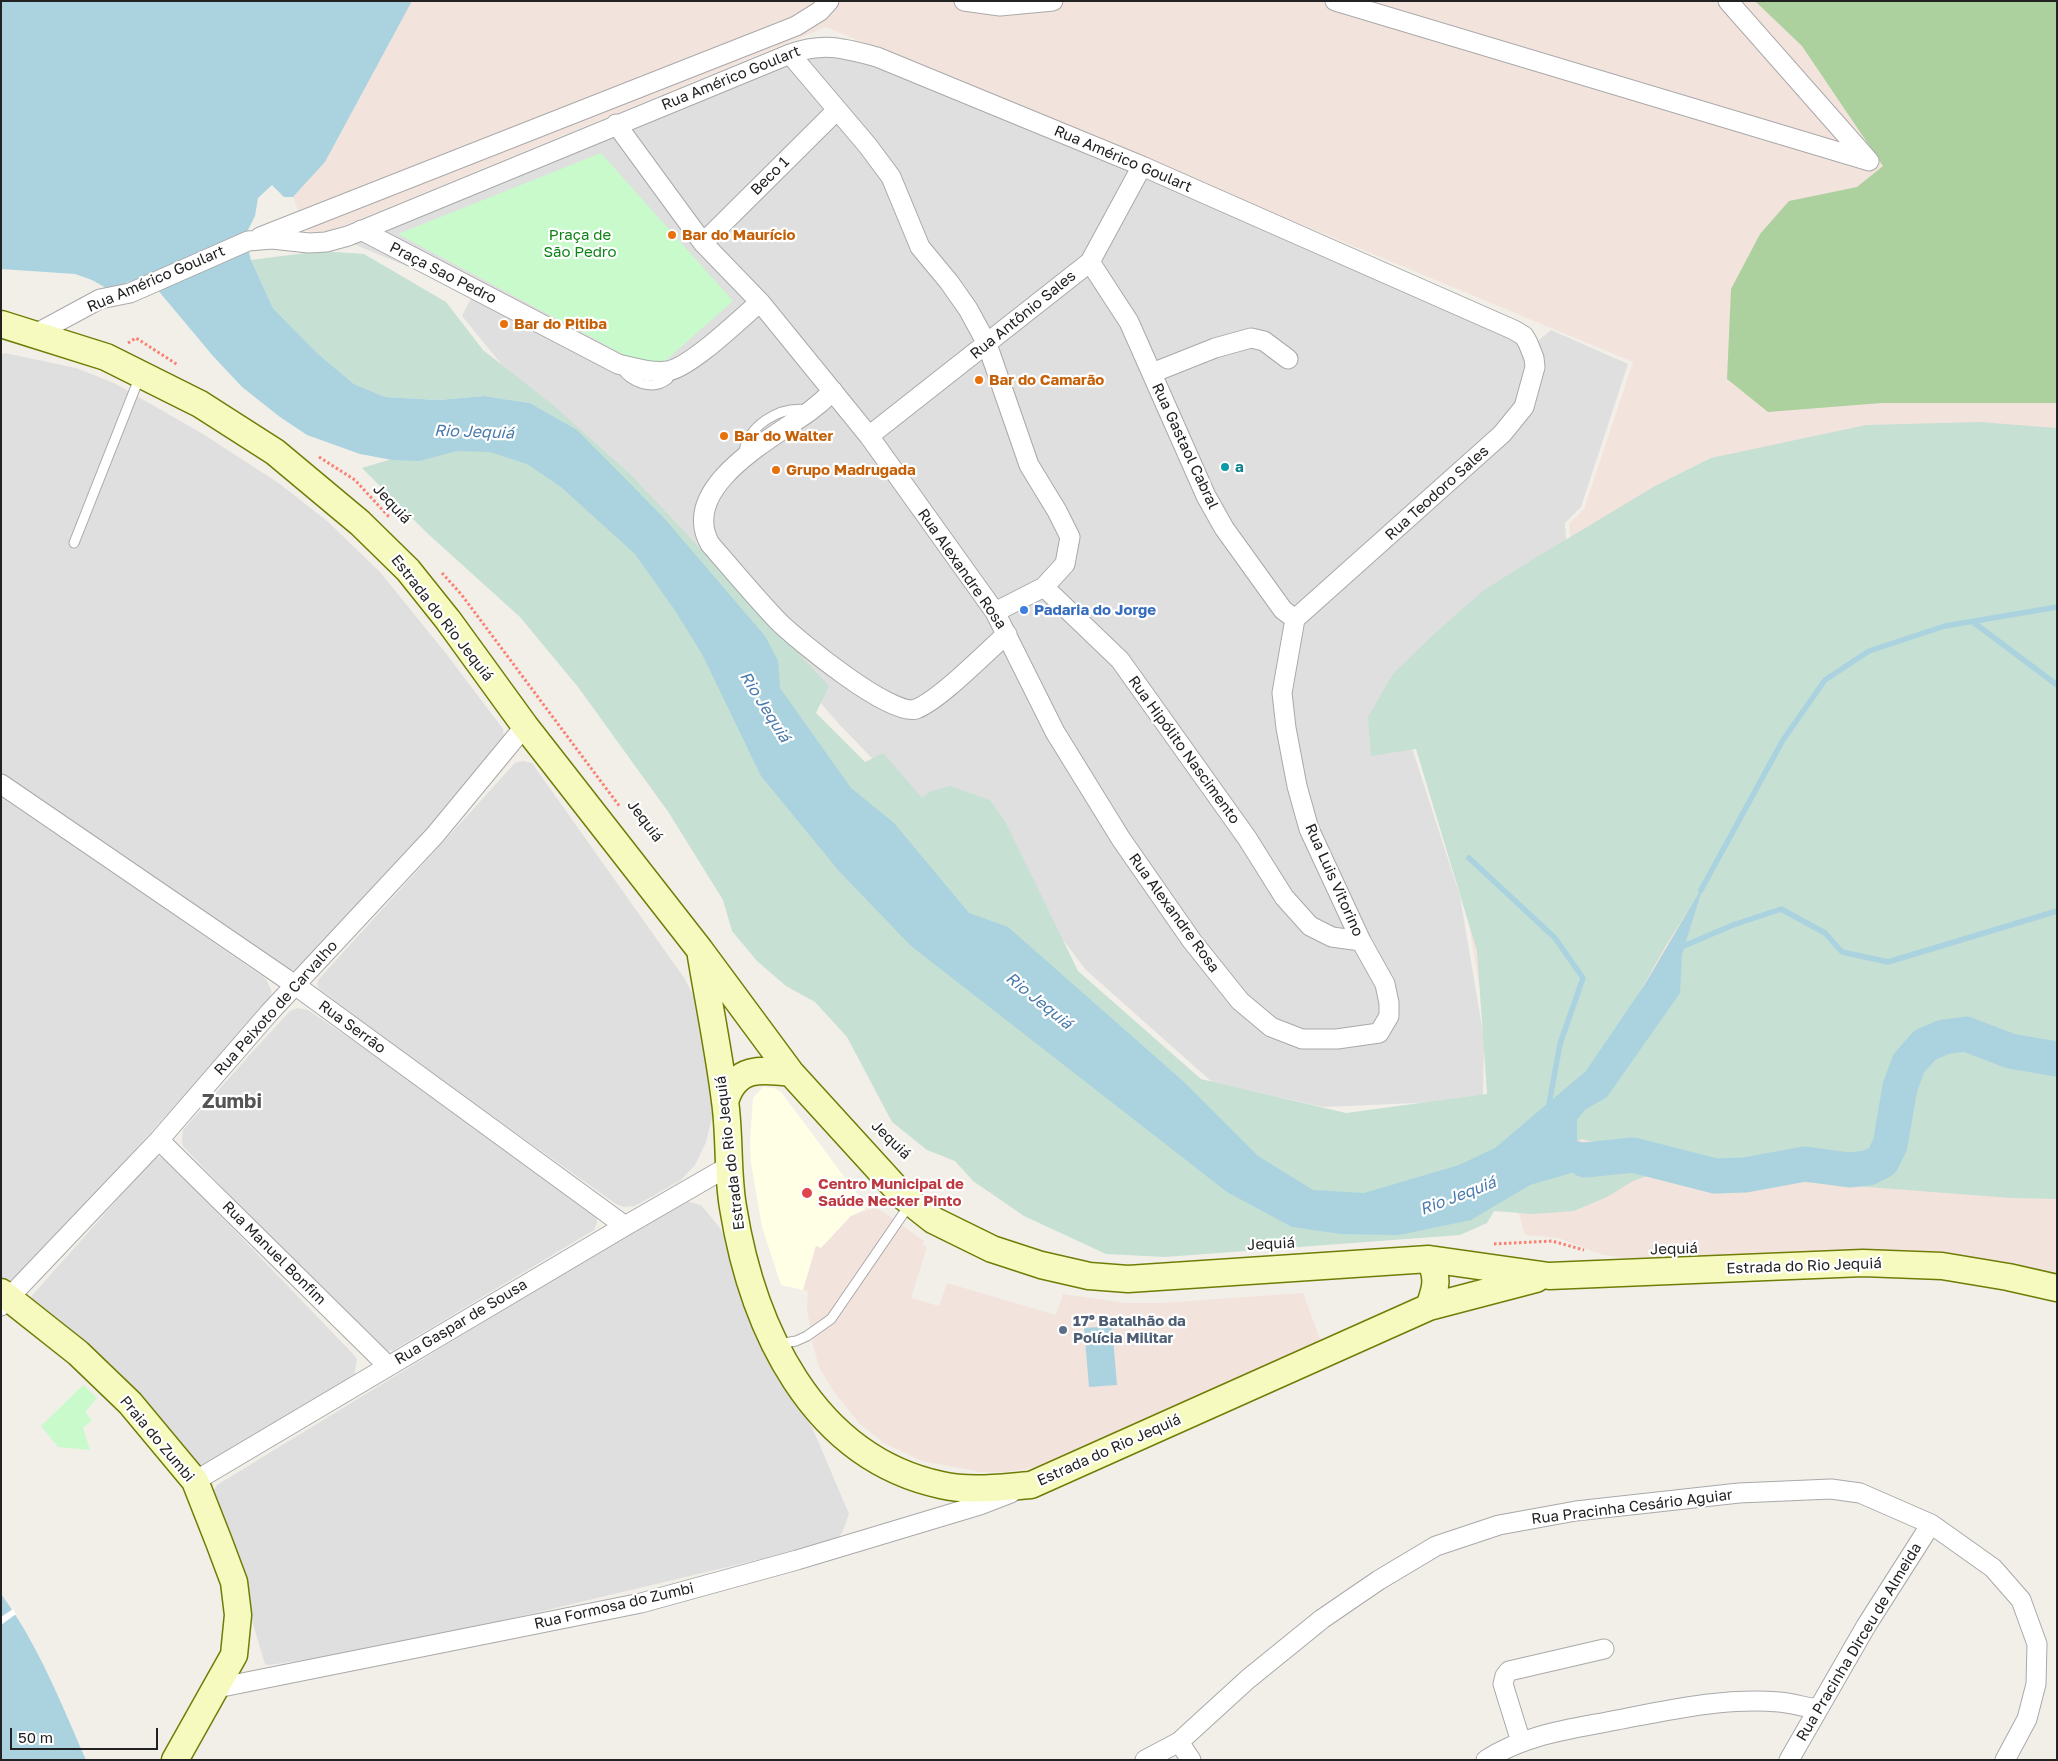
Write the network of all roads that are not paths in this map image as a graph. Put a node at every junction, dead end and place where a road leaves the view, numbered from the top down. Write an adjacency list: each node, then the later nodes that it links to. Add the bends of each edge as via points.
1 (829, 1): 11 (street, via 820,11 796,26)
2 (964, 1): 3 (street, via 1000,6)
3 (1053, 1)
4 (1336, 1): 5 (street, via 1868,161)
5 (1728, 1)
6 (790, 54): 7 (street); 8 (street, Rua Américo Goulart); 9 (street, Rua Américo Goulart, via 811,46 844,49 876,57)
7 (838, 110): 12 (street, Beco 1); 18 (street, via 891,177 920,247 968,309)
8 (616, 124): 10 (street, Rua Américo Goulart); 12 (street, Rua Alexandre Rosa)
9 (1142, 166): 13 (street, Rua Antônio Sales); 17 (street, Rua Américo Goulart, via 1514,330)
10 (361, 230): 11 (street, Rua Américo Goulart, via 326,242); 14 (street, Praça Sao Pedro, via 618,364 644,370 670,371 691,360)
11 (252, 240): 16 (street, Rua Américo Goulart, via 130,293 100,299)
12 (702, 243): 14 (street, Rua Alexandre Rosa)
13 (1090, 262): 18 (street, Rua Antônio Sales); 20 (street, Rua Gastaol Cabral, via 1129,322)
14 (760, 302): 22 (street, Rua Alexandre Rosa)
15 (1, 324): 16 (main road, Estrada do Rio Jequiá)
16 (37, 333): 21 (main road, Estrada do Rio Jequiá, via 106,357)
17 (1528, 343): 27 (street, Rua Teodoro Sales, via 1535,367 1524,407 1502,434)
18 (987, 344): 23 (street, Rua Antônio Sales); 25 (street, via 1029,465 1070,537 1065,564)
19 (1288, 359): 20 (street, via 1264,341 1251,338 1215,348)
20 (1152, 373): 27 (street, Rua Gastaol Cabral, via 1206,496 1224,528 1283,610)
21 (140, 375): 24 (lane); 29 (main road, Estrada do Rio Jequiá, via 200,404 259,442 360,523 408,570)
22 (833, 391): 23 (street, Rua Alexandre Rosa); 28 (street, via 812,410 743,458 716,486 705,503 703,515 704,533 710,544 779,622 828,664 903,710 915,709 933,700)
23 (869, 436): 26 (street, Rua Alexandre Rosa)
24 (74, 543)
25 (1044, 586): 26 (street); 31 (street, Rua Hipólito Nascimento, via 1125,667 1248,838 1284,896 1310,926 1332,936)
26 (995, 612): 28 (street, Rua Alexandre Rosa)
27 (1295, 619): 31 (street, Rua Luis Vitorino, via 1282,693 1297,786 1309,830)
28 (1007, 634): 34 (street, Rua Alexandre Rosa, via 1055,732 1121,839 1192,941 1244,1006 1271,1027 1302,1039)
29 (525, 726): 32 (main road, Estrada do Rio Jequiá); 33 (street, Rua Peixoto de Carvalho, via 435,835)
30 (1, 784): 33 (street, Rua Serrão)
31 (1361, 941): 34 (street, Rua Luis Vitorino, via 1385,984 1389,1003 1389,1016 1379,1033)
32 (700, 950): 35 (main road, Estrada do Rio Jequiá); 36 (main road, Estrada do Rio Jequiá)
33 (295, 985): 37 (street, Rua Peixoto de Carvalho); 40 (street, Rua Serrão)
34 (1368, 1036)
35 (791, 1074): 36 (main road, via 765,1070 751,1072 737,1081); 39 (main road, Estrada do Rio Jequiá)
36 (726, 1102): 38 (main road, Estrada do Rio Jequiá)
37 (159, 1140): 44 (street, Rua Peixoto de Carvalho); 47 (street, Rua Manuel Bonfim)
38 (729, 1166): 40 (street, Rua Gaspar de Sousa); 46 (main road, Estrada do Rio Jequiá, via 745,1267)
39 (910, 1203): 41 (main road, Estrada do Rio Jequiá, via 933,1220 992,1250 1089,1276 1128,1279 1187,1277); 46 (lane, via 831,1319 796,1341)
40 (624, 1226): 47 (street, Rua Gaspar de Sousa)
41 (1429, 1259): 42 (main road, Estrada do Rio Jequiá); 45 (main road, via 1436,1271 1437,1282)
42 (1549, 1276): 43 (main road, Estrada do Rio Jequiá, via 1863,1263 1942,1266); 45 (main road, Estrada do Rio Jequiá)
43 (2057, 1288)
44 (4, 1298): 48 (main road, Praia do Zumbi, via 78,1353 130,1403)
45 (1428, 1307): 49 (main road, Estrada do Rio Jequiá)
46 (776, 1345): 49 (main road, Estrada do Rio Jequiá, via 804,1395 819,1414 849,1442 876,1461 903,1474 942,1485 979,1489)
47 (388, 1366): 48 (street, Rua Gaspar de Sousa)
48 (194, 1481): 52 (main road, Praia do Zumbi, via 234,1582 238,1615 234,1655)
49 (1032, 1485): 52 (street, Rua Formosa do Zumbi, via 980,1505 641,1603)
50 (1931, 1524): 53 (street, Rua Pracinha Dirceu de Almeida); 54 (street, Rua Pracinha Cesário Aguiar, via 1860,1493 1794,1489 1656,1500 1499,1526 1436,1546 1379,1580 1292,1643); 61 (street, Rua Pracinha Cesário Aguiar, via 1993,1568 2021,1600 2037,1644 2036,1684 2027,1719)
51 (1604, 1649): 55 (street, via 1510,1671 1505,1676 1504,1684)
52 (217, 1688): 56 (main road, Praia do Zumbi)
53 (1817, 1709): 55 (street, via 1780,1702 1737,1702 1673,1709 1541,1735); 60 (street, Rua Pracinha Dirceu de Almeida)
54 (1179, 1742): 57 (street, Rua Pracinha Cesário Aguiar); 58 (street)
55 (1521, 1742): 59 (street)
56 (175, 1760)
57 (1145, 1760)
58 (1190, 1760)
59 (1486, 1760)
60 (1789, 1760)
61 (2005, 1760)

